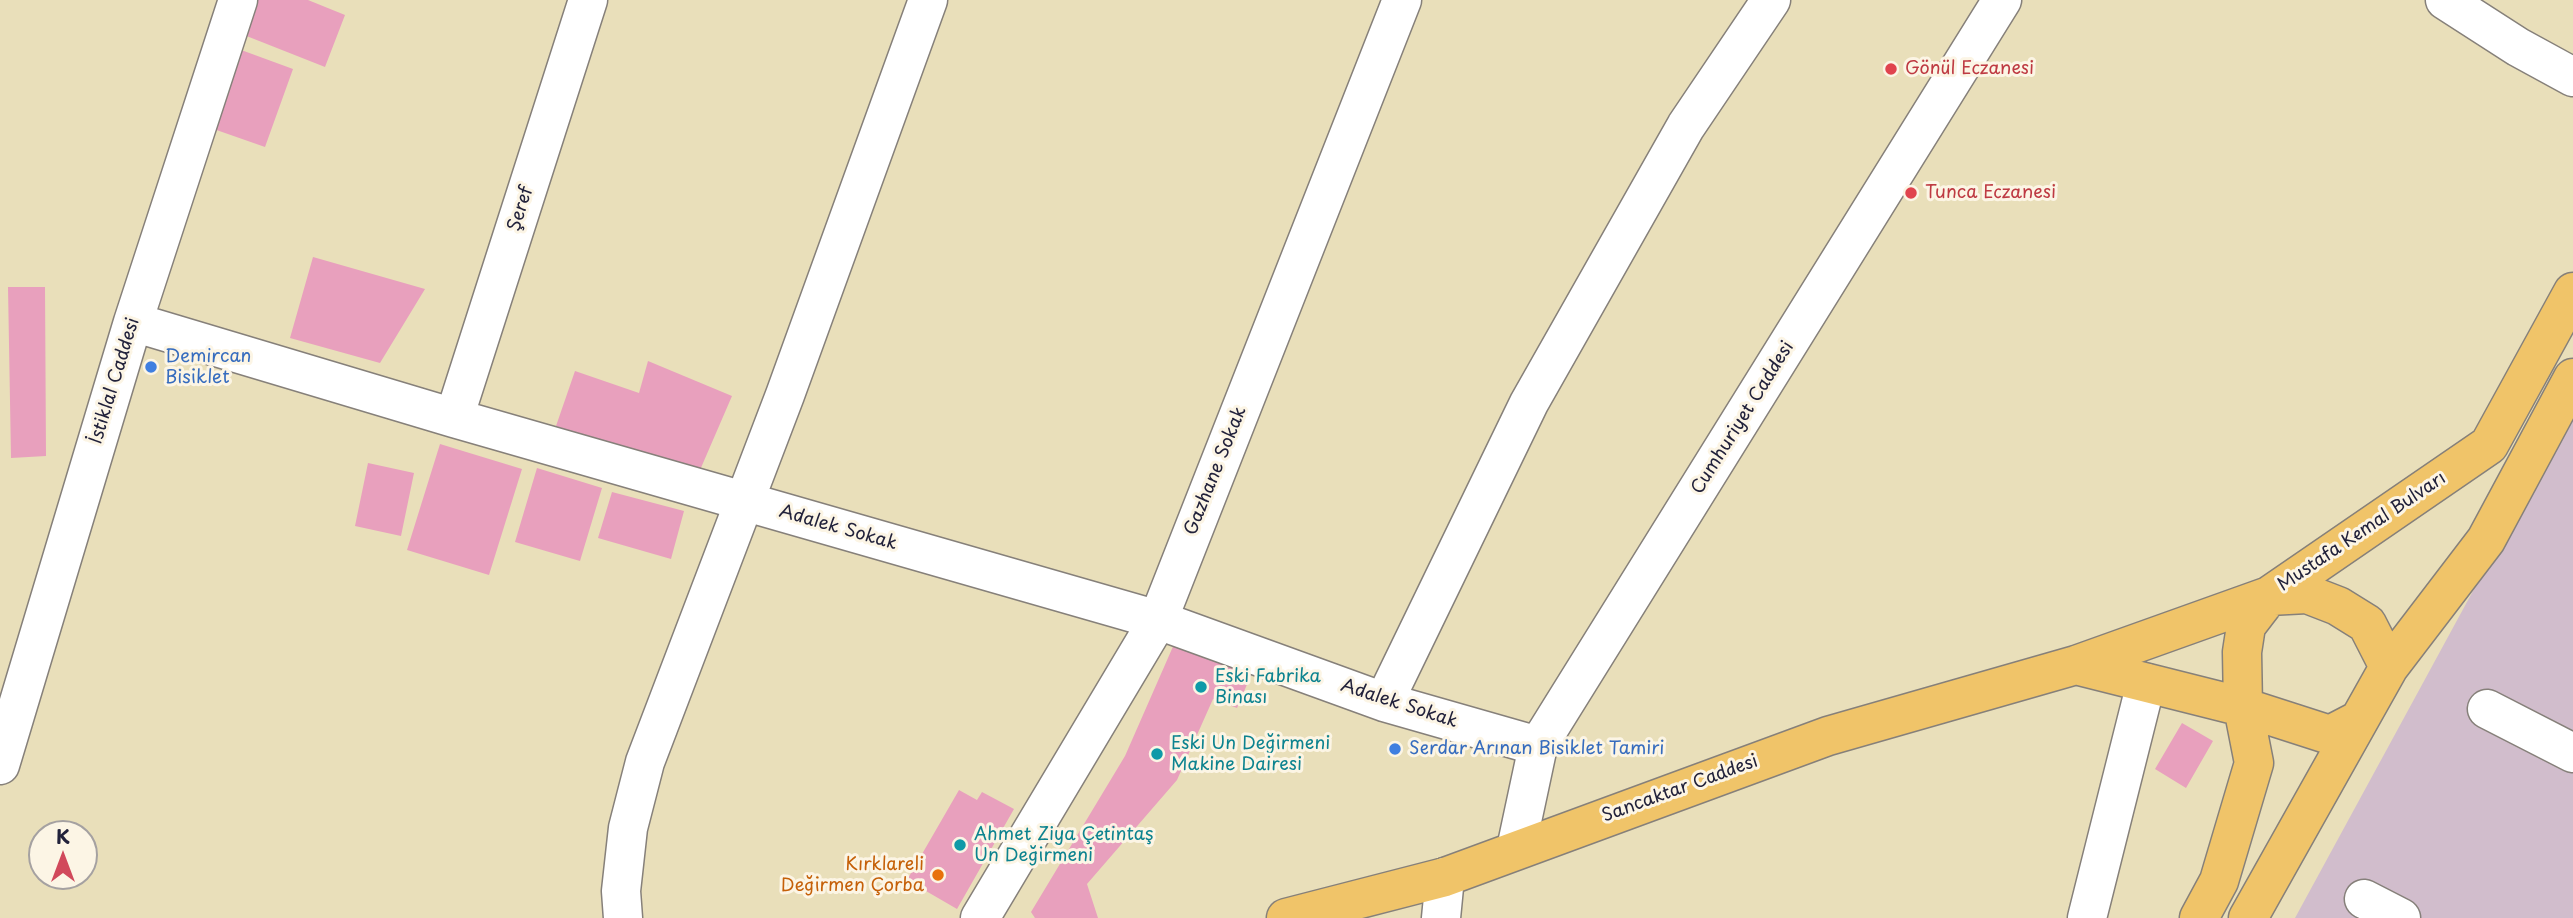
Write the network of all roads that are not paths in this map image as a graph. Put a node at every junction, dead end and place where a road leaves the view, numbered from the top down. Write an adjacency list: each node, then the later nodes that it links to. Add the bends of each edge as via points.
1 (238, 0): 10 (street, İstiklal Caddesi)
2 (588, 0): 12 (street, Şeref)
3 (928, 0): 13 (street)
4 (1402, 0): 15 (street, Gazhane Sokak)
5 (1771, 0): 19 (street, via 1686,126 1529,402)
6 (2002, 0): 23 (street, Cumhuriyet Caddesi)
7 (2445, 0): 8 (street)
8 (2573, 77)
9 (2573, 292): 14 (main road, Mustafa Kemal Bulvarı, via 2489,445)
10 (133, 322): 12 (street, Adalek Sokak); 25 (street, İstiklal Caddesi)
11 (2573, 378): 17 (main road, via 2486,540)
12 (454, 418): 13 (street, Adalek Sokak)
13 (743, 500): 15 (street, Adalek Sokak); 29 (street, via 645,762 628,828)
14 (2269, 596): 16 (main road, Sancaktar Caddesi); 17 (main road, via 2307,594 2338,606 2367,624); 20 (main road, Mustafa Kemal Bulvarı, via 2246,626)
15 (1158, 620): 19 (street, Adalek Sokak); 30 (street, Gazhane Sokak)
16 (2077, 665): 18 (main road); 26 (main road, Sancaktar Caddesi, via 1828,736)
17 (2389, 667): 22 (main road)
18 (2146, 682): 20 (main road); 33 (street)
19 (1384, 702): 23 (street, Adalek Sokak)
20 (2243, 707): 22 (main road, via 2330,735); 34 (main road, Mustafa Kemal Bulvarı, via 2254,763 2219,881)
21 (2487, 709): 24 (street)
22 (2355, 722): 35 (main road)
23 (1538, 746): 26 (street, Cumhuriyet Caddesi)
24 (2573, 753)
25 (0, 765)
26 (1516, 849): 27 (main road, Sancaktar Caddesi)
27 (1445, 877): 31 (main road, Sancaktar Caddesi); 32 (street)
28 (2364, 899): 36 (street)
29 (623, 918)
30 (980, 918)
31 (1286, 918)
32 (1441, 918)
33 (2087, 918)
34 (2199, 918)
35 (2248, 918)
36 (2401, 918)

